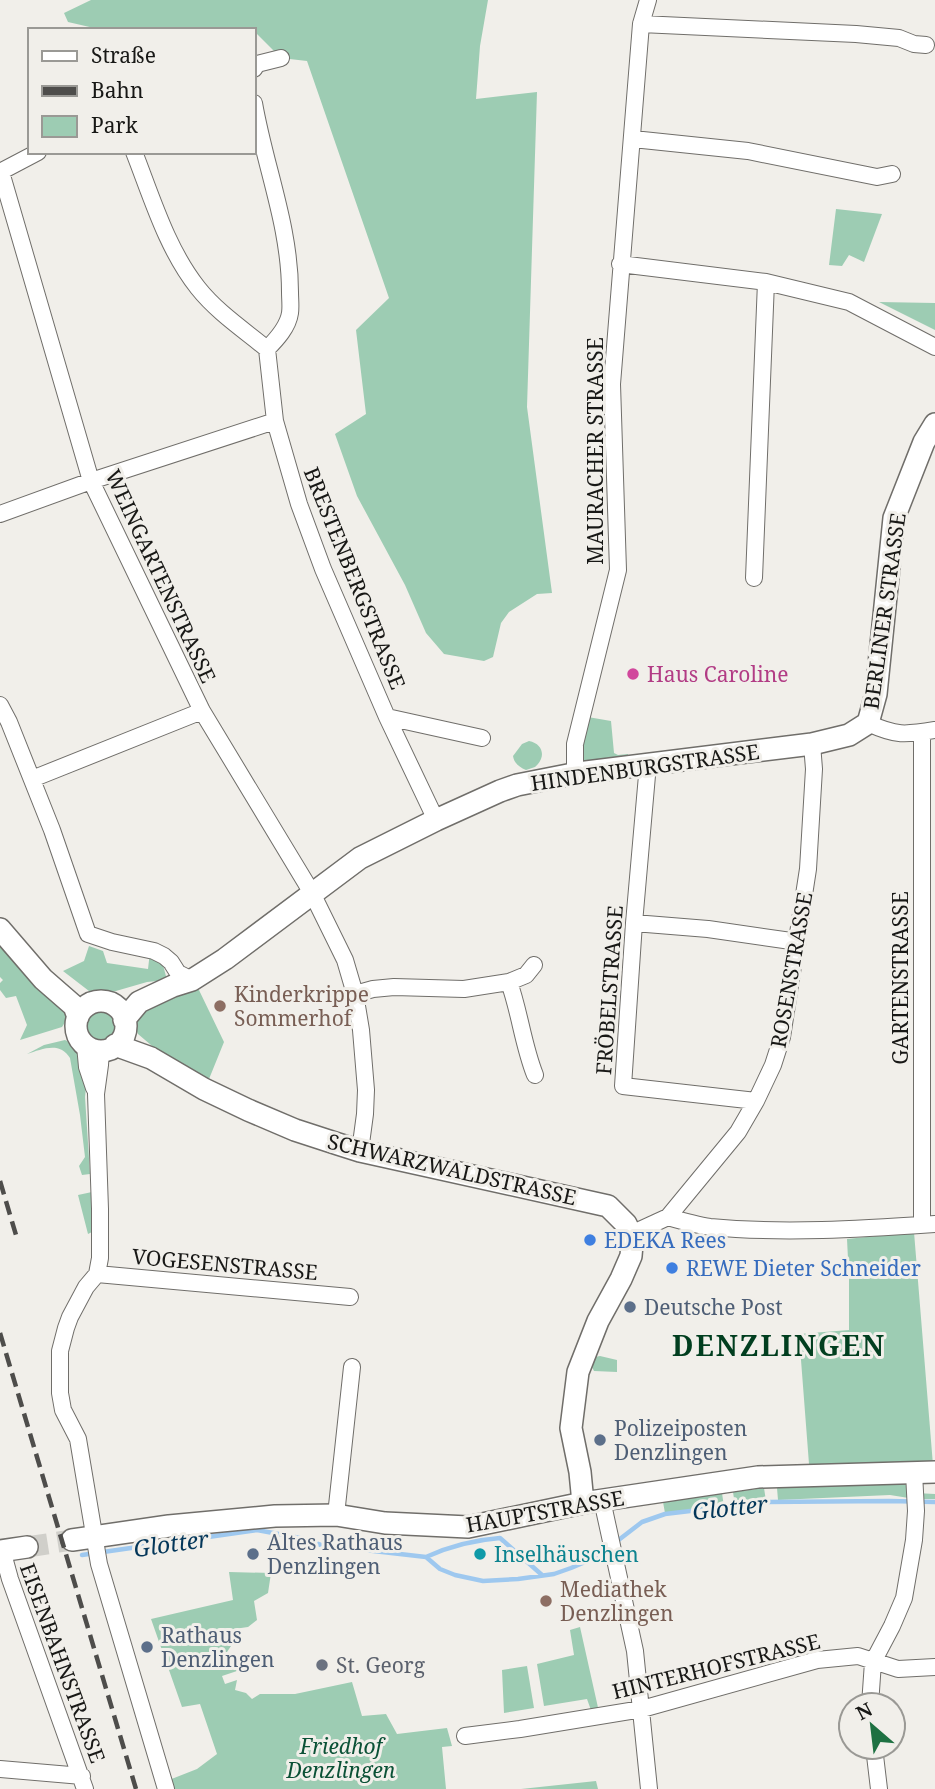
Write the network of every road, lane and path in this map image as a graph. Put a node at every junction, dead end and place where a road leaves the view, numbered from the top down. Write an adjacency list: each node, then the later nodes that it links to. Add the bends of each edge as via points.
1 (648, 0): 2 (street, MAURACHER STRASSE)
2 (641, 24): 3 (street, via 856,34); 7 (street, MAURACHER STRASSE)
3 (926, 45)
4 (281, 58): 5 (street)
5 (256, 66)
6 (256, 113): 15 (street, via 284,224 290,269 290,316 280,337)
7 (633, 139): 11 (street, via 748,151 877,177); 12 (street, MAURACHER STRASSE)
8 (34, 154): 10 (street)
9 (135, 154): 15 (street, via 174,253 198,289)
10 (0, 172): 18 (street, WEINGARTENSTRASSE)
11 (892, 174)
12 (620, 264): 13 (street); 29 (street, MAURACHER STRASSE, via 612,384 618,570 575,746)
13 (766, 282): 14 (street, via 849,302); 20 (street)
14 (935, 347)
15 (267, 349): 16 (street, BRESTENBERGSTRASSE)
16 (275, 421): 18 (street); 23 (street, BRESTENBERGSTRASSE, via 323,569)
17 (935, 424): 24 (street, BERLINER STRASSE, via 894,518 876,694)
18 (91, 481): 19 (street); 22 (street, WEINGARTENSTRASSE)
19 (0, 514)
20 (754, 578)
21 (0, 705): 30 (street)
22 (202, 711): 30 (street); 32 (street, WEINGARTENSTRASSE)
23 (387, 717): 26 (street); 31 (street, BRESTENBERGSTRASSE)
24 (868, 723): 25 (street, via 896,734); 27 (street, HINDENBURGSTRASSE, via 849,735)
25 (929, 731): 39 (street, GARTENSTRASSE)
26 (482, 738)
27 (812, 744): 28 (street, HINDENBURGSTRASSE); 35 (street, ROSENSTRASSE, via 808,869)
28 (648, 764): 29 (street, HINDENBURGSTRASSE); 33 (street, FRÖBELSTRASSE)
29 (575, 773): 31 (street, HINDENBURGSTRASSE, via 517,785)
30 (32, 779): 38 (street, via 88,934 154,951 170,962)
31 (436, 820): 32 (street, HINDENBURGSTRASSE, via 360,858)
32 (312, 893): 38 (street, HINDENBURGSTRASSE, via 225,959); 40 (street, WEINGARTENSTRASSE, via 345,960)
33 (634, 923): 35 (street); 44 (street, FRÖBELSTRASSE, via 623,1086)
34 (0, 929): 41 (street, SCHWARZWALDSTRASSE, via 43,979 74,1006)
35 (798, 942): 44 (street, ROSENSTRASSE, via 782,1037)
36 (534, 965): 37 (street, via 526,975)
37 (509, 982): 40 (street, via 455,989 394,987); 43 (street)
38 (183, 983): 41 (street, via 133,990); 42 (street, HINDENBURGSTRASSE, via 139,1002)
39 (928, 985): 47 (street, GARTENSTRASSE)
40 (355, 994): 45 (street, WEINGARTENSTRASSE, via 366,1090)
41 (93, 1008): 42 (street, SCHWARZWALDSTRASSE, via 119,1010); 42 (street, via 76,1031 80,1039)
42 (110, 1038): 45 (street, SCHWARZWALDSTRASSE, via 134,1035 151,1058 204,1089 295,1130); 49 (street, via 87,1066 96,1094)
43 (535, 1075)
44 (756, 1101): 46 (street, ROSENSTRASSE, via 738,1132)
45 (360, 1151): 48 (street, SCHWARZWALDSTRASSE, via 608,1206)
46 (668, 1217): 47 (street, via 708,1227 772,1229); 48 (street, ROSENSTRASSE)
47 (928, 1224)
48 (631, 1234): 53 (street, via 631,1256 578,1372 571,1428 580,1472)
49 (97, 1274): 50 (street, VOGESENSTRASSE); 57 (street, via 70,1317 60,1351 61,1402 78,1439)
50 (350, 1297)
51 (352, 1367): 54 (street)
52 (921, 1479): 53 (street, HAUPTSTRASSE, via 771,1476); 59 (street, via 904,1598)
53 (593, 1502): 54 (street, HAUPTSTRASSE, via 468,1527 385,1523); 62 (street, via 612,1546 635,1651)
54 (336, 1515): 57 (street, HAUPTSTRASSE, via 230,1519)
55 (72, 1540): 57 (street, HAUPTSTRASSE)
56 (27, 1547): 58 (street)
57 (96, 1548): 67 (street)
58 (2, 1554): 66 (street, EISENBAHNSTRASSE)
59 (873, 1662): 60 (street, HINTERHOFSTRASSE, via 898,1669); 61 (street); 62 (street, HINTERHOFSTRASSE, via 858,1656 817,1660)
60 (935, 1667)
61 (871, 1691)
62 (642, 1709): 63 (street, HINTERHOFSTRASSE); 68 (street)
63 (465, 1736)
64 (876, 1761): 69 (street)
65 (0, 1769): 66 (street)
66 (83, 1783)
67 (166, 1789)
68 (649, 1789)
69 (879, 1789)

